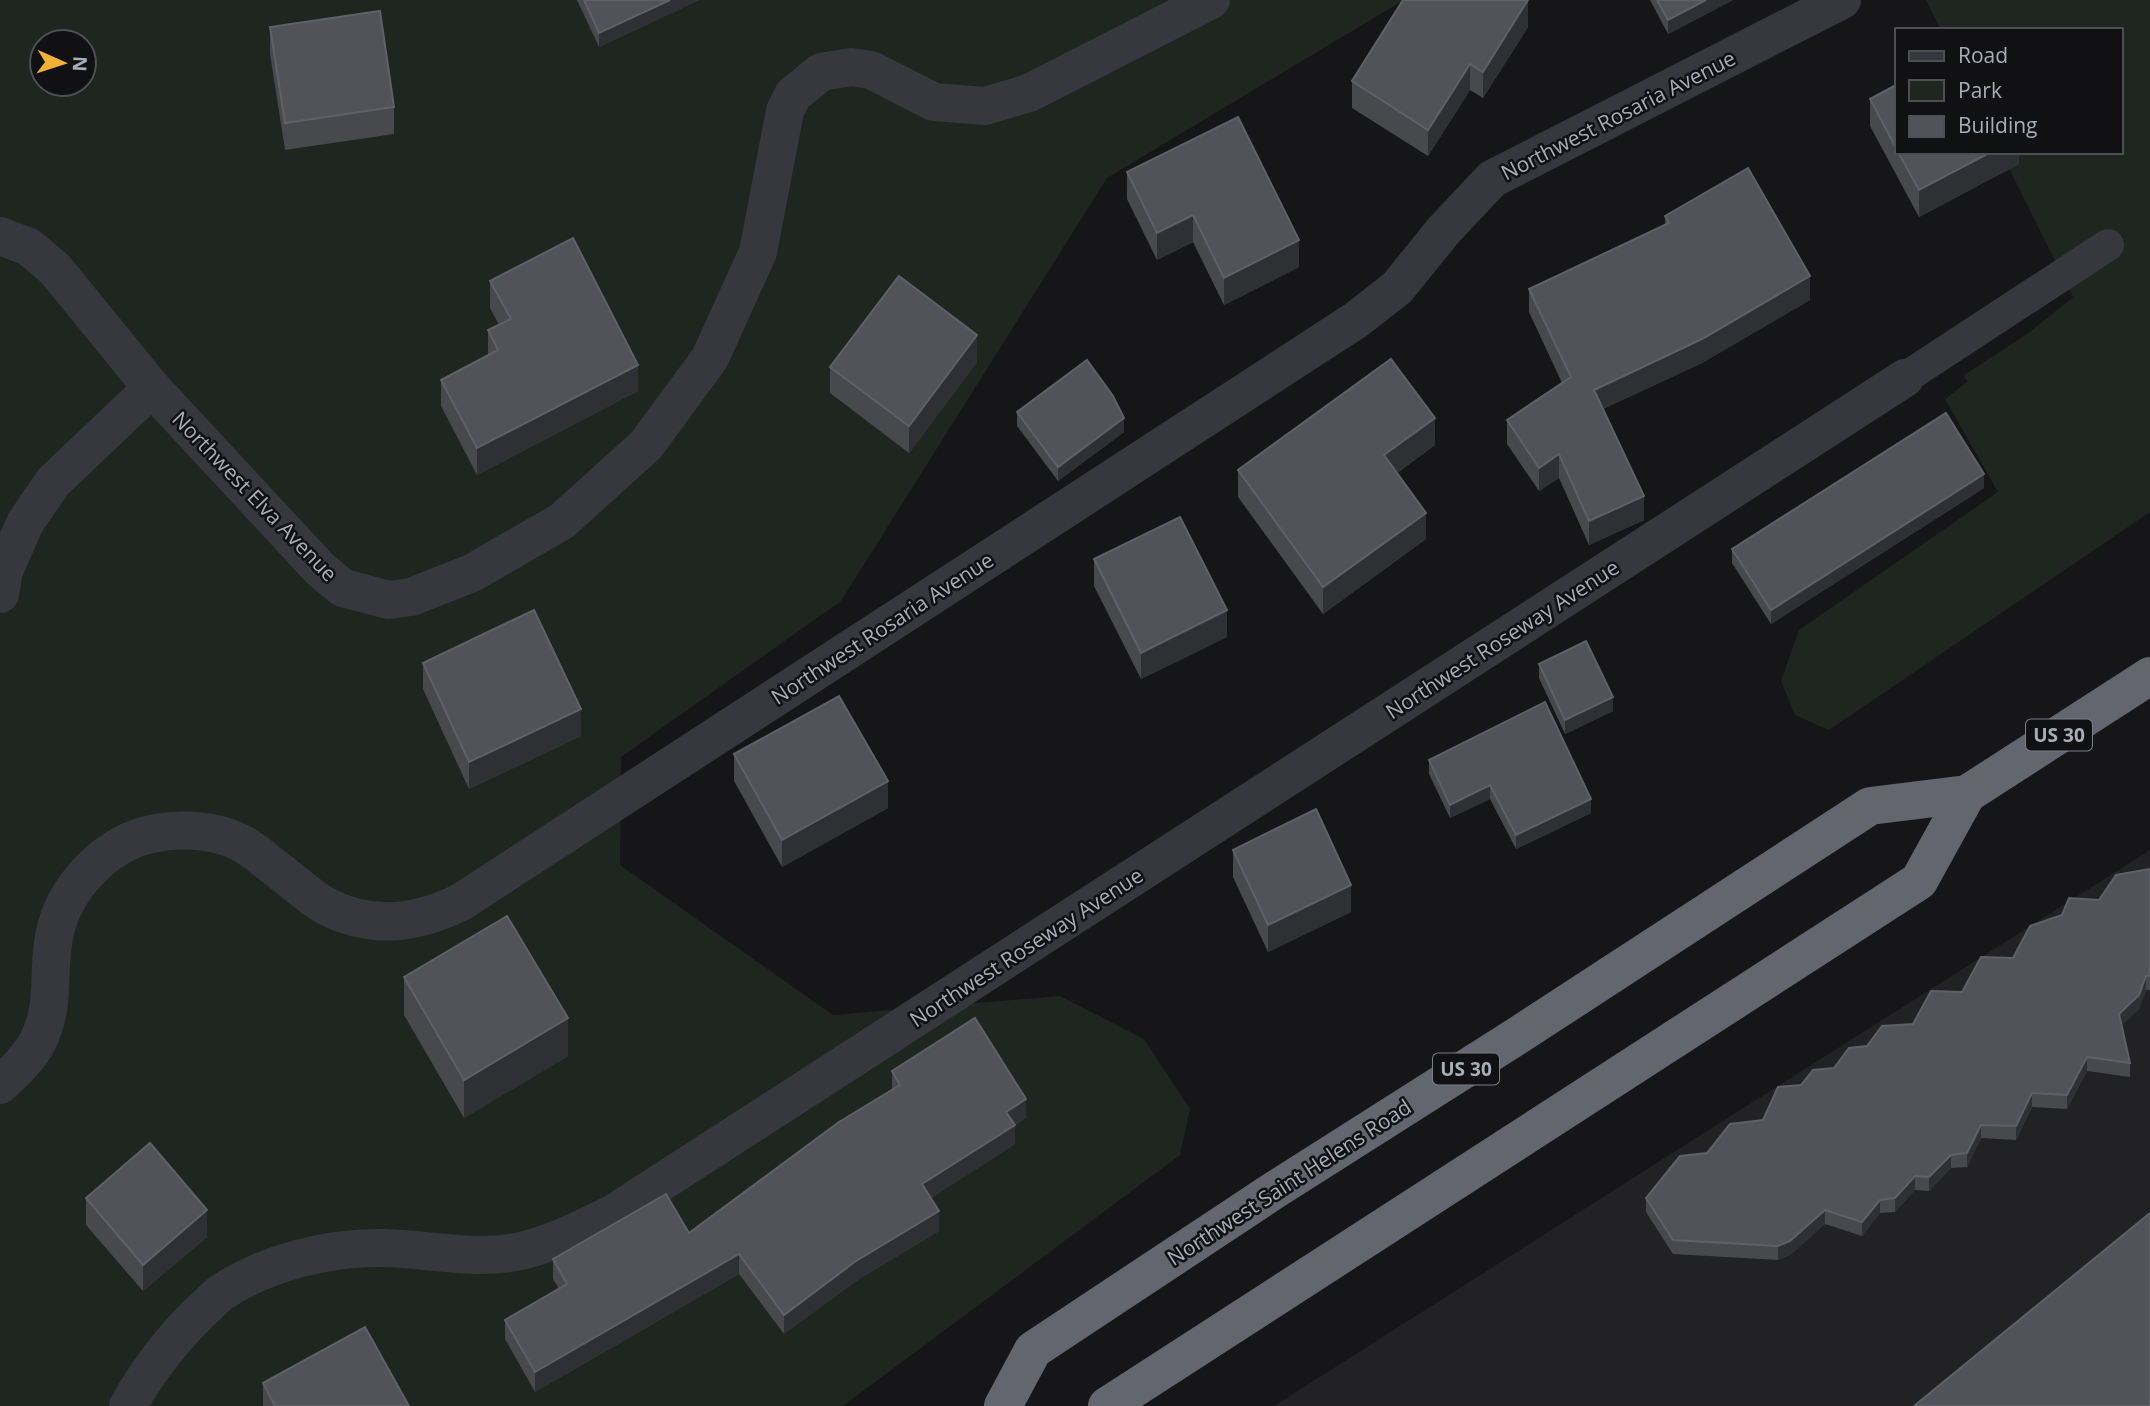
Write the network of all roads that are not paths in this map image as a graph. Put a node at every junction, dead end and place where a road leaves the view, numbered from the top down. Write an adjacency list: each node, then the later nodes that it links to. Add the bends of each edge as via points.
1 (1211, 0): 6 (street, Northwest Elva Avenue, via 1030,93 985,106 934,102 871,71 851,67 821,72 793,95 785,111 758,252 710,358 646,445 562,521 472,573 411,597 389,600 343,588 320,569)
2 (1842, 0): 10 (street, Northwest Rosaria Avenue, via 1492,179 1397,288 1356,320 436,914 402,922 368,921 325,905 239,842 200,831 154,833 119,847 100,860 69,894 54,936 51,997 38,1040)
3 (0, 236): 6 (street, Northwest Elva Avenue, via 30,247 55,269)
4 (2108, 244): 5 (lane)
5 (1905, 378): 11 (street, Northwest Roseway Avenue, via 614,1213 569,1236 520,1251 481,1256 382,1248 318,1254 275,1266 221,1293 195,1317)
6 (152, 388): 7 (street, via 53,482 25,523 4,571)
7 (0, 594)
8 (2150, 676): 9 (highway, Northwest Saint Helens Road / US 30)
9 (1967, 794): 12 (highway, Northwest Saint Helens Road / US 30, via 1870,806 1033,1350); 13 (highway, Northwest Saint Helens Road / US 30, via 1919,881)
10 (0, 1085)
11 (128, 1406)
12 (1003, 1406)
13 (1107, 1406)

